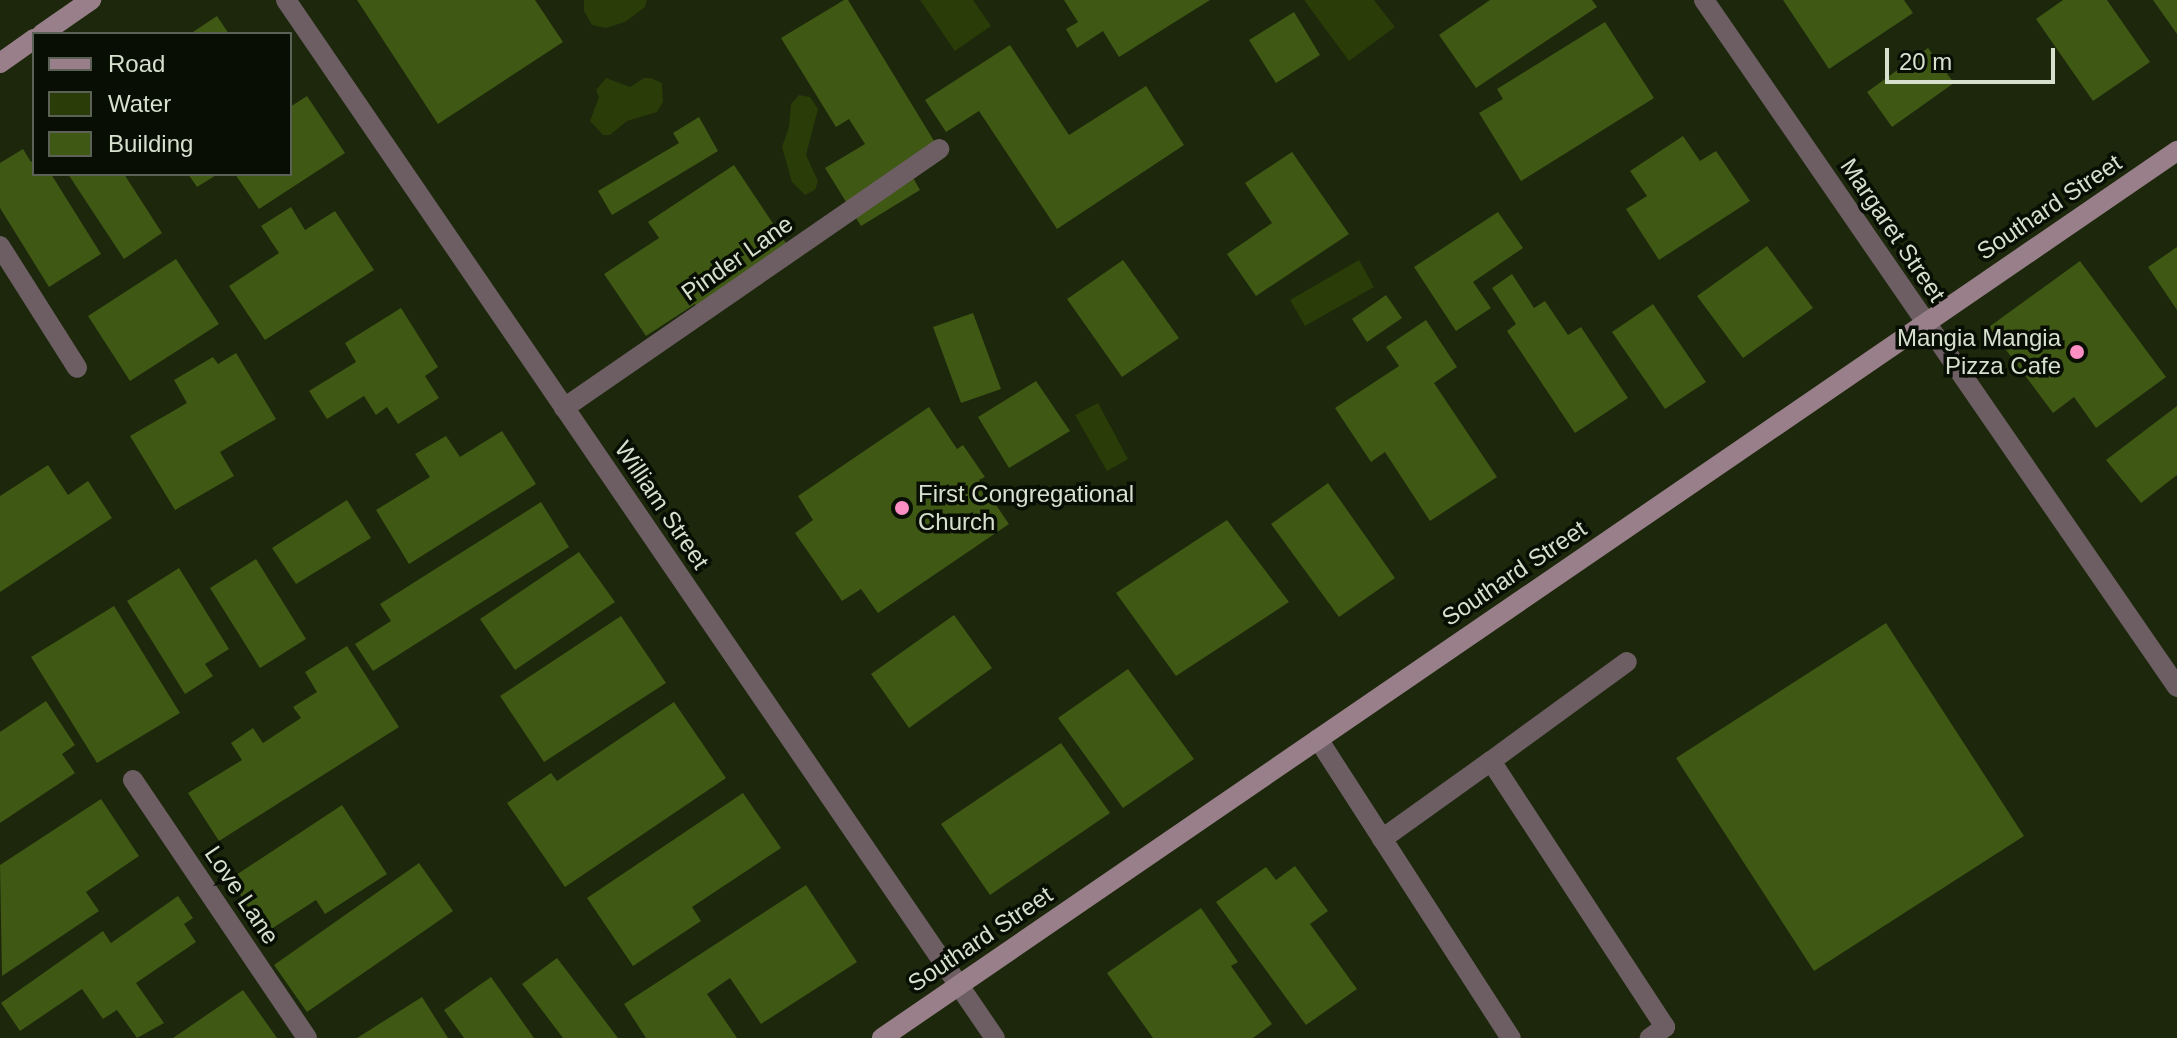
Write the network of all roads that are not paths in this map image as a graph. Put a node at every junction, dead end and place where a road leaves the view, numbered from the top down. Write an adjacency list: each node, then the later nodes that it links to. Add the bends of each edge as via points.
1 (91, 0): 4 (street)
2 (286, 0): 12 (street, William Street)
3 (1704, 0): 10 (street, Margaret Street)
4 (45, 32)
5 (32, 40): 6 (street)
6 (0, 63)
7 (939, 149): 12 (street, Pinder Lane)
8 (2177, 151): 10 (street, Southard Street)
9 (0, 246): 11 (street)
10 (1925, 323): 14 (street, Margaret Street); 15 (street, Southard Street)
11 (77, 368)
12 (564, 408): 19 (street, William Street)
13 (1627, 662): 16 (street)
14 (2177, 687)
15 (1318, 739): 18 (street); 19 (street, Southard Street)
16 (1491, 761): 18 (street); 24 (street, via 1665,1027)
17 (133, 780): 20 (street, Love Lane)
18 (1382, 839): 23 (street)
19 (958, 986): 21 (street, Southard Street); 22 (street, William Street)
20 (307, 1038)
21 (882, 1038)
22 (995, 1038)
23 (1511, 1038)
24 (1650, 1038)

